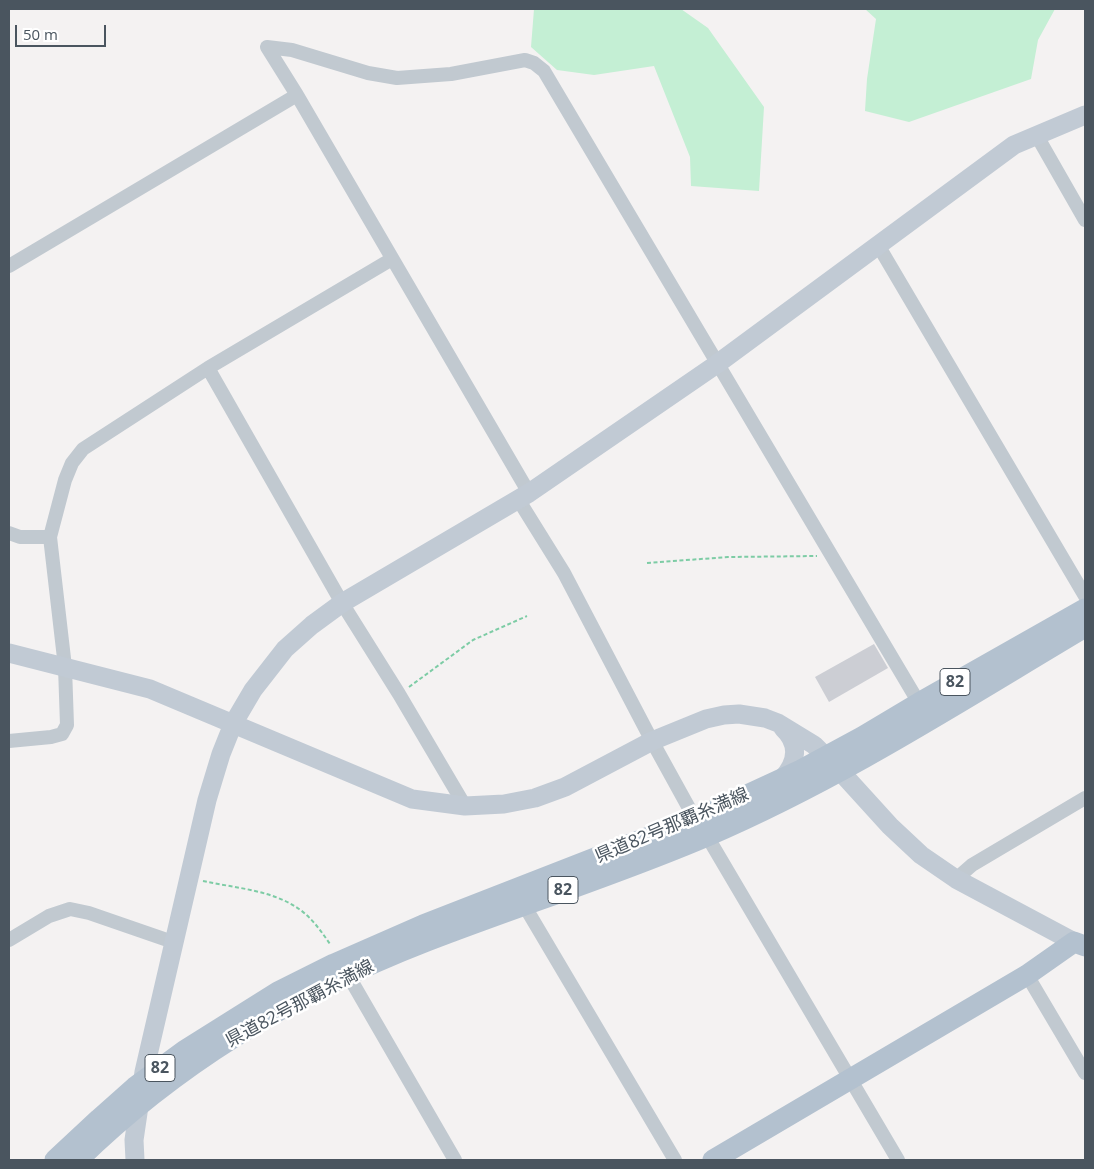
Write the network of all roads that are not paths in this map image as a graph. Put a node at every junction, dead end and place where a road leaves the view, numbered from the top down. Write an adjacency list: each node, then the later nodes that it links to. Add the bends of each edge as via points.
1 (297, 95): 6 (street); 7 (street); 8 (street, via 267,47 292,50 368,73 397,78 451,74 525,60 534,63 544,72)
2 (1085, 115): 3 (street)
3 (1037, 136): 4 (street); 5 (street, via 1014,146)
4 (1085, 220)
5 (878, 245): 8 (street); 13 (street)
6 (392, 259): 9 (street); 10 (street, via 425,312)
7 (9, 266)
8 (717, 364): 10 (street); 19 (street)
9 (208, 368): 12 (street, via 83,449 64,480); 14 (street)
10 (523, 496): 14 (street); 23 (street)
11 (9, 533): 12 (street, via 20,537)
12 (50, 537): 18 (street)
13 (1085, 596)
14 (342, 603): 21 (street, via 285,649); 27 (street)
15 (1085, 609): 19 (main road, 県道82号那覇糸満線 / 82)
16 (1085, 627): 24 (main road, 県道82号那覇糸満線 / 82)
17 (9, 653): 18 (street)
18 (65, 667): 21 (street, via 150,690); 22 (street, via 67,725 62,734)
19 (920, 703): 24 (main road, 県道82号那覇糸満線 / 82)
20 (778, 723): 23 (street, via 739,714 724,715); 24 (street, via 806,740); 25 (street, via 791,736 795,746 792,765)
21 (233, 724): 27 (street, via 412,799); 32 (street, via 207,800)
22 (9, 741)
23 (652, 741): 27 (street, via 565,787 535,798); 28 (street)
24 (833, 764): 25 (main road, 県道82号那覇糸満線 / 82); 28 (main road, 県道82号那覇糸満線 / 82, via 813,786); 29 (street, via 921,855)
25 (782, 779): 28 (main road, 県道82号那覇糸満線 / 82)
26 (1085, 798): 29 (street, via 972,865)
27 (465, 806)
28 (701, 827): 30 (main road, 県道82号那覇糸満線 / 82); 36 (main road, 県道82号那覇糸満線 / 82, via 423,925 334,964); 38 (street)
29 (956, 879): 33 (street)
30 (524, 905): 34 (main road, 県道82号那覇糸満線 / 82); 43 (street)
31 (9, 940): 32 (street, via 49,916 70,909)
32 (173, 942): 41 (street, via 144,1072)
33 (1080, 944): 35 (main road)
34 (348, 975): 36 (main road, 県道82号那覇糸満線 / 82); 42 (street)
35 (1027, 975): 37 (street); 38 (main road)
36 (282, 1000): 39 (main road, 県道82号那覇糸満線 / 82, via 201,1040 167,1063); 40 (main road, 県道82号那覇糸満線 / 82, via 177,1075)
37 (1085, 1073)
38 (851, 1079): 44 (main road); 45 (street)
39 (55, 1160)
40 (78, 1160)
41 (134, 1160)
42 (454, 1160)
43 (675, 1160)
44 (713, 1160)
45 (898, 1160)

